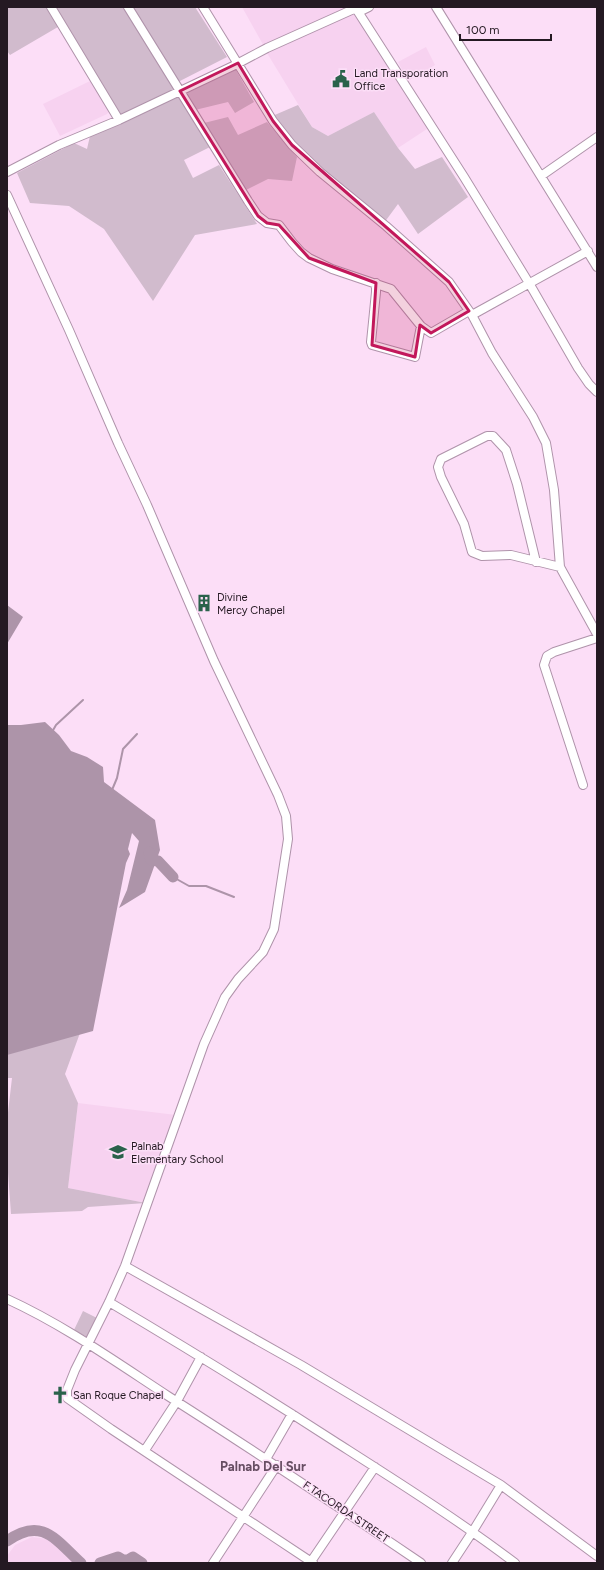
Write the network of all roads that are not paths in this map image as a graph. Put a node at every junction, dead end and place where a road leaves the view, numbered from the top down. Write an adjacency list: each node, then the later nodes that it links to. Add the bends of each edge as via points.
1 (51, 7): 9 (street)
2 (128, 7): 8 (street)
3 (203, 7): 7 (street)
4 (369, 7): 6 (street)
5 (436, 7): 12 (street)
6 (356, 9): 7 (street); 17 (street)
7 (238, 63): 8 (street); 18 (street, via 273,121 292,145 449,282)
8 (180, 91): 9 (street); 16 (street, via 258,216 267,223 279,225 309,258 332,269)
9 (119, 120): 11 (street, via 59,145)
10 (597, 137): 12 (street)
11 (7, 172)
12 (541, 176): 14 (street)
13 (7, 195): 26 (street, via 147,505 211,654 286,816 288,839 274,929 263,952 238,979 225,998 207,1037)
14 (588, 251): 15 (street); 17 (street)
15 (597, 267)
16 (376, 283): 19 (street, via 391,289); 19 (street, via 372,345 415,357)
17 (529, 283): 18 (street); 20 (street, via 578,368)
18 (471, 313): 19 (street, via 432,333); 22 (street, via 546,443 554,490)
19 (421, 326)
20 (597, 392)
21 (536, 562): 21 (street, via 506,450 493,436 487,436 442,460 438,467 441,477 464,524 472,552 482,556 511,555); 22 (street)
22 (560, 567): 23 (street)
23 (597, 634)
24 (597, 638): 25 (street, via 554,652 547,656 544,665)
25 (583, 785)
26 (125, 1266): 28 (street); 37 (street, via 301,1364)
27 (7, 1299): 29 (street, F.TACORDA STREET)
28 (109, 1302): 29 (street); 30 (street)
29 (88, 1344): 31 (street, F.TACORDA STREET); 33 (street, via 67,1390 67,1398)
30 (201, 1356): 31 (street); 32 (street)
31 (177, 1401): 33 (street); 34 (street, F.TACORDA STREET)
32 (292, 1414): 34 (street); 36 (street)
33 (145, 1450): 39 (street)
34 (266, 1459): 35 (street, F.TACORDA STREET)
35 (277, 1465): 38 (street, F.TACORDA STREET); 39 (street)
36 (375, 1467): 38 (street); 40 (street)
37 (501, 1485): 40 (street); 41 (street)
38 (345, 1511): 43 (street); 44 (street, F.TACORDA STREET)
39 (244, 1516): 42 (street); 43 (street)
40 (473, 1532): 45 (street); 46 (street)
41 (597, 1556)
42 (213, 1563)
43 (312, 1563)
44 (421, 1563)
45 (452, 1563)
46 (515, 1563)

